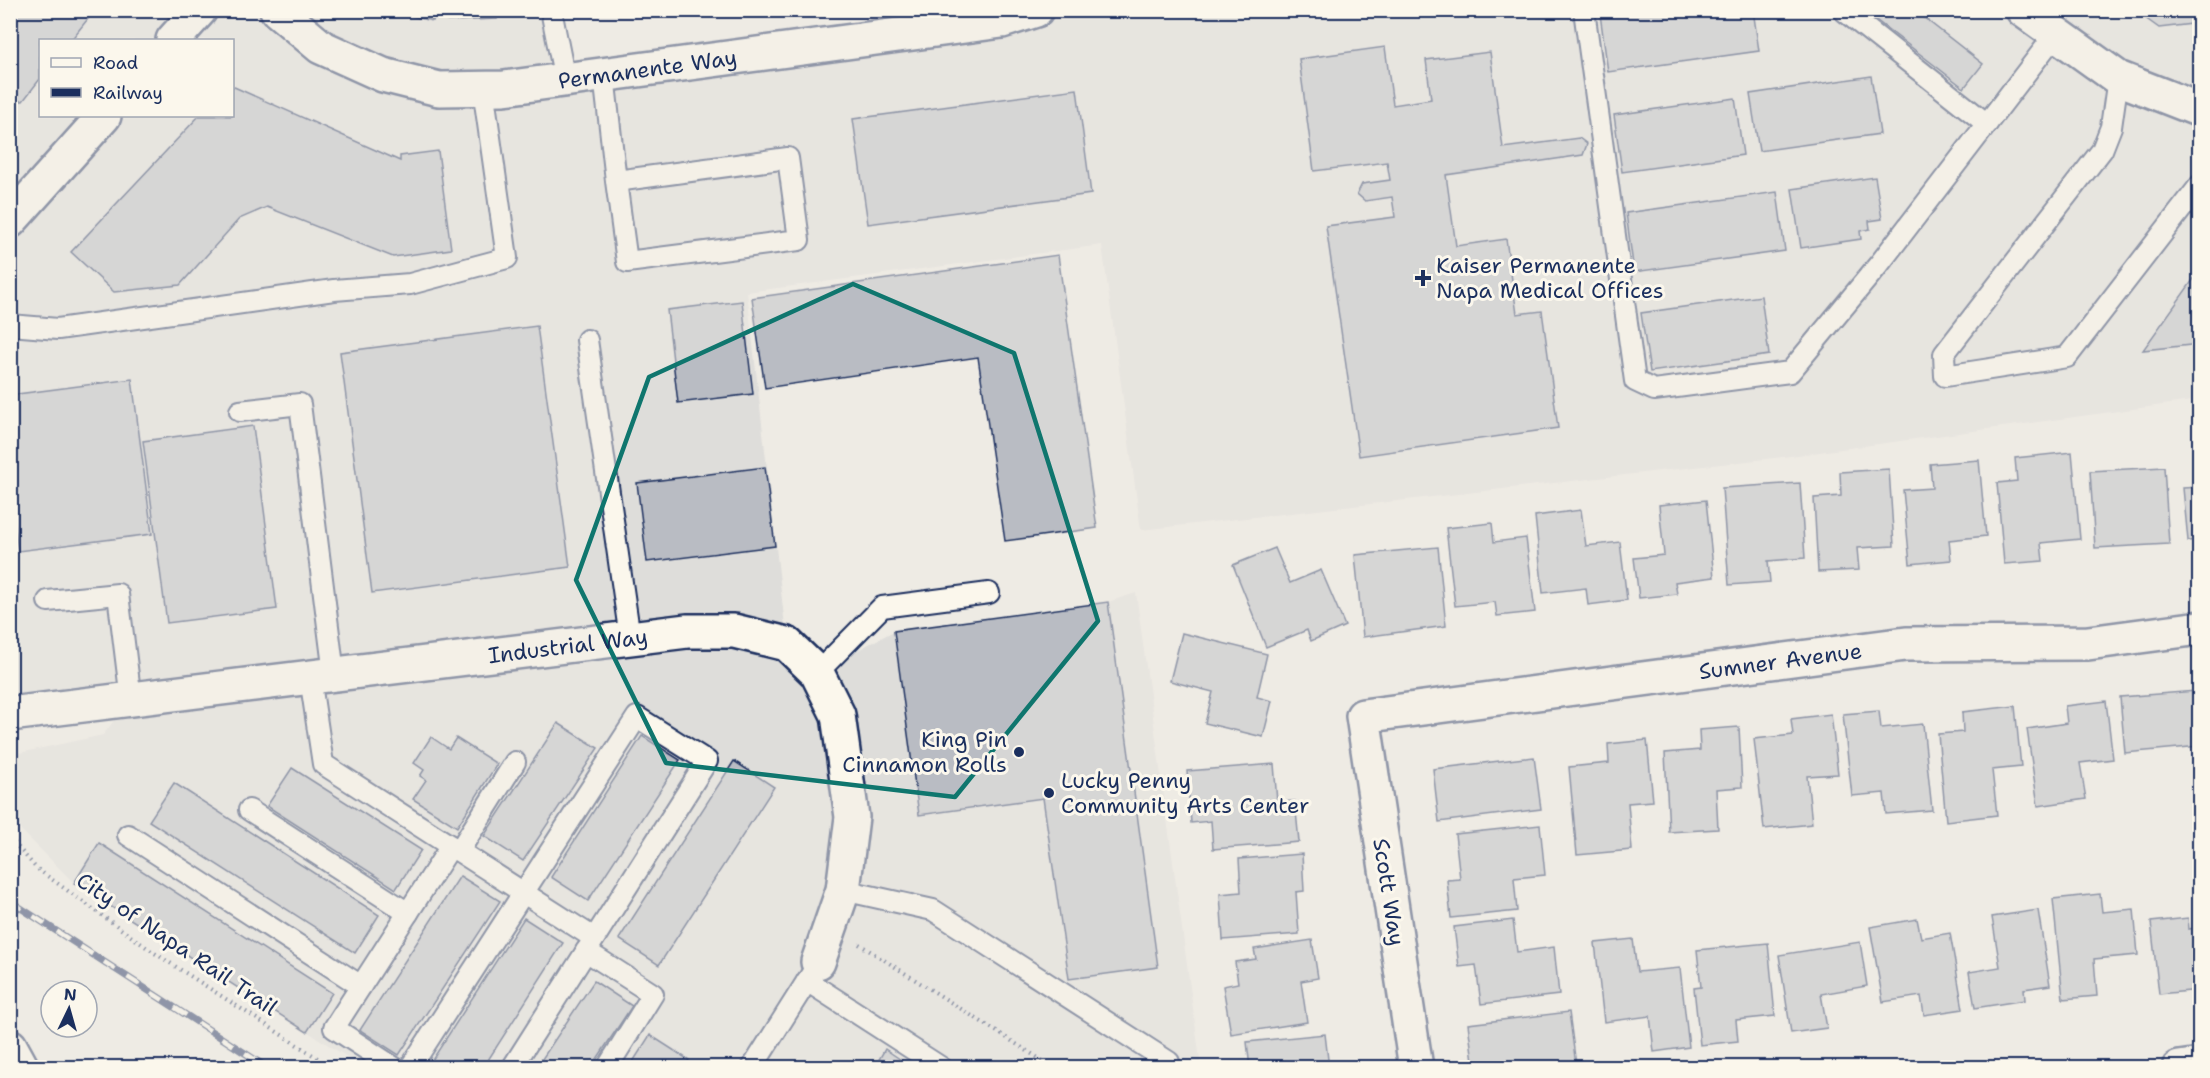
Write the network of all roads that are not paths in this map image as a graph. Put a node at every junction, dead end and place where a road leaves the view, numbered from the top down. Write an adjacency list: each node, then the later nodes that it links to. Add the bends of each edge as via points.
1 (200, 10): 10 (street)
2 (277, 10): 14 (street, Permanente Way, via 321,47 383,75 438,89)
3 (551, 10): 13 (lane)
4 (1036, 10): 8 (street, Permanente Way)
5 (1584, 10): 17 (lane, via 1635,381 1654,390 1790,372)
6 (1843, 10): 17 (lane)
7 (2023, 10): 9 (street)
8 (1001, 16): 11 (street, Permanente Way)
9 (2055, 35): 12 (street); 17 (lane)
10 (174, 39)
11 (604, 75): 13 (street, Permanente Way); 18 (lane)
12 (2118, 78): 15 (street); 19 (lane, via 2111,127 2102,150 1944,354 1945,376 2067,357)
13 (565, 80): 14 (street, Permanente Way)
14 (483, 88): 21 (lane, via 507,258 410,284 334,290 58,329)
15 (2199, 110)
16 (103, 117): 20 (street)
17 (1987, 124)
18 (616, 181): 18 (lane, via 788,158 799,240 627,262)
19 (2199, 185)
20 (12, 214)
21 (10, 325)
22 (587, 340): 27 (lane)
23 (240, 411): 29 (lane, via 300,404)
24 (989, 593): 28 (lane, via 882,607)
25 (48, 601): 30 (lane, via 118,594)
26 (2199, 628): 32 (street, Sumner Avenue, via 2088,643 1906,644)
27 (630, 638): 28 (street, Industrial Way, via 687,631 734,631 787,644); 29 (street, Industrial Way)
28 (817, 673): 37 (street, Industrial Way, via 838,715 852,817)
29 (322, 676): 30 (street, Industrial Way); 36 (lane, via 323,764)
30 (131, 700): 31 (street, Industrial Way)
31 (10, 714)
32 (1363, 716): 53 (street, Scott Way)
33 (515, 762): 36 (lane)
34 (249, 810): 39 (lane)
35 (128, 835): 42 (lane)
36 (455, 848): 38 (lane); 39 (lane)
37 (843, 890): 41 (street, Industrial Way); 44 (lane, via 933,910)
38 (523, 892): 40 (lane); 40 (lane, via 637,717 706,761); 48 (lane)
39 (408, 913): 42 (lane)
40 (590, 945): 49 (lane); 50 (lane, via 653,994)
41 (812, 972): 51 (lane); 52 (lane)
42 (361, 986): 47 (lane, via 334,1028)
43 (10, 1046): 46 (street)
44 (1169, 1062)
45 (2199, 1065): 54 (street)
46 (22, 1068)
47 (395, 1068)
48 (410, 1068)
49 (512, 1068)
50 (607, 1068)
51 (752, 1068)
52 (942, 1068)
53 (1416, 1068)
54 (2179, 1068)

